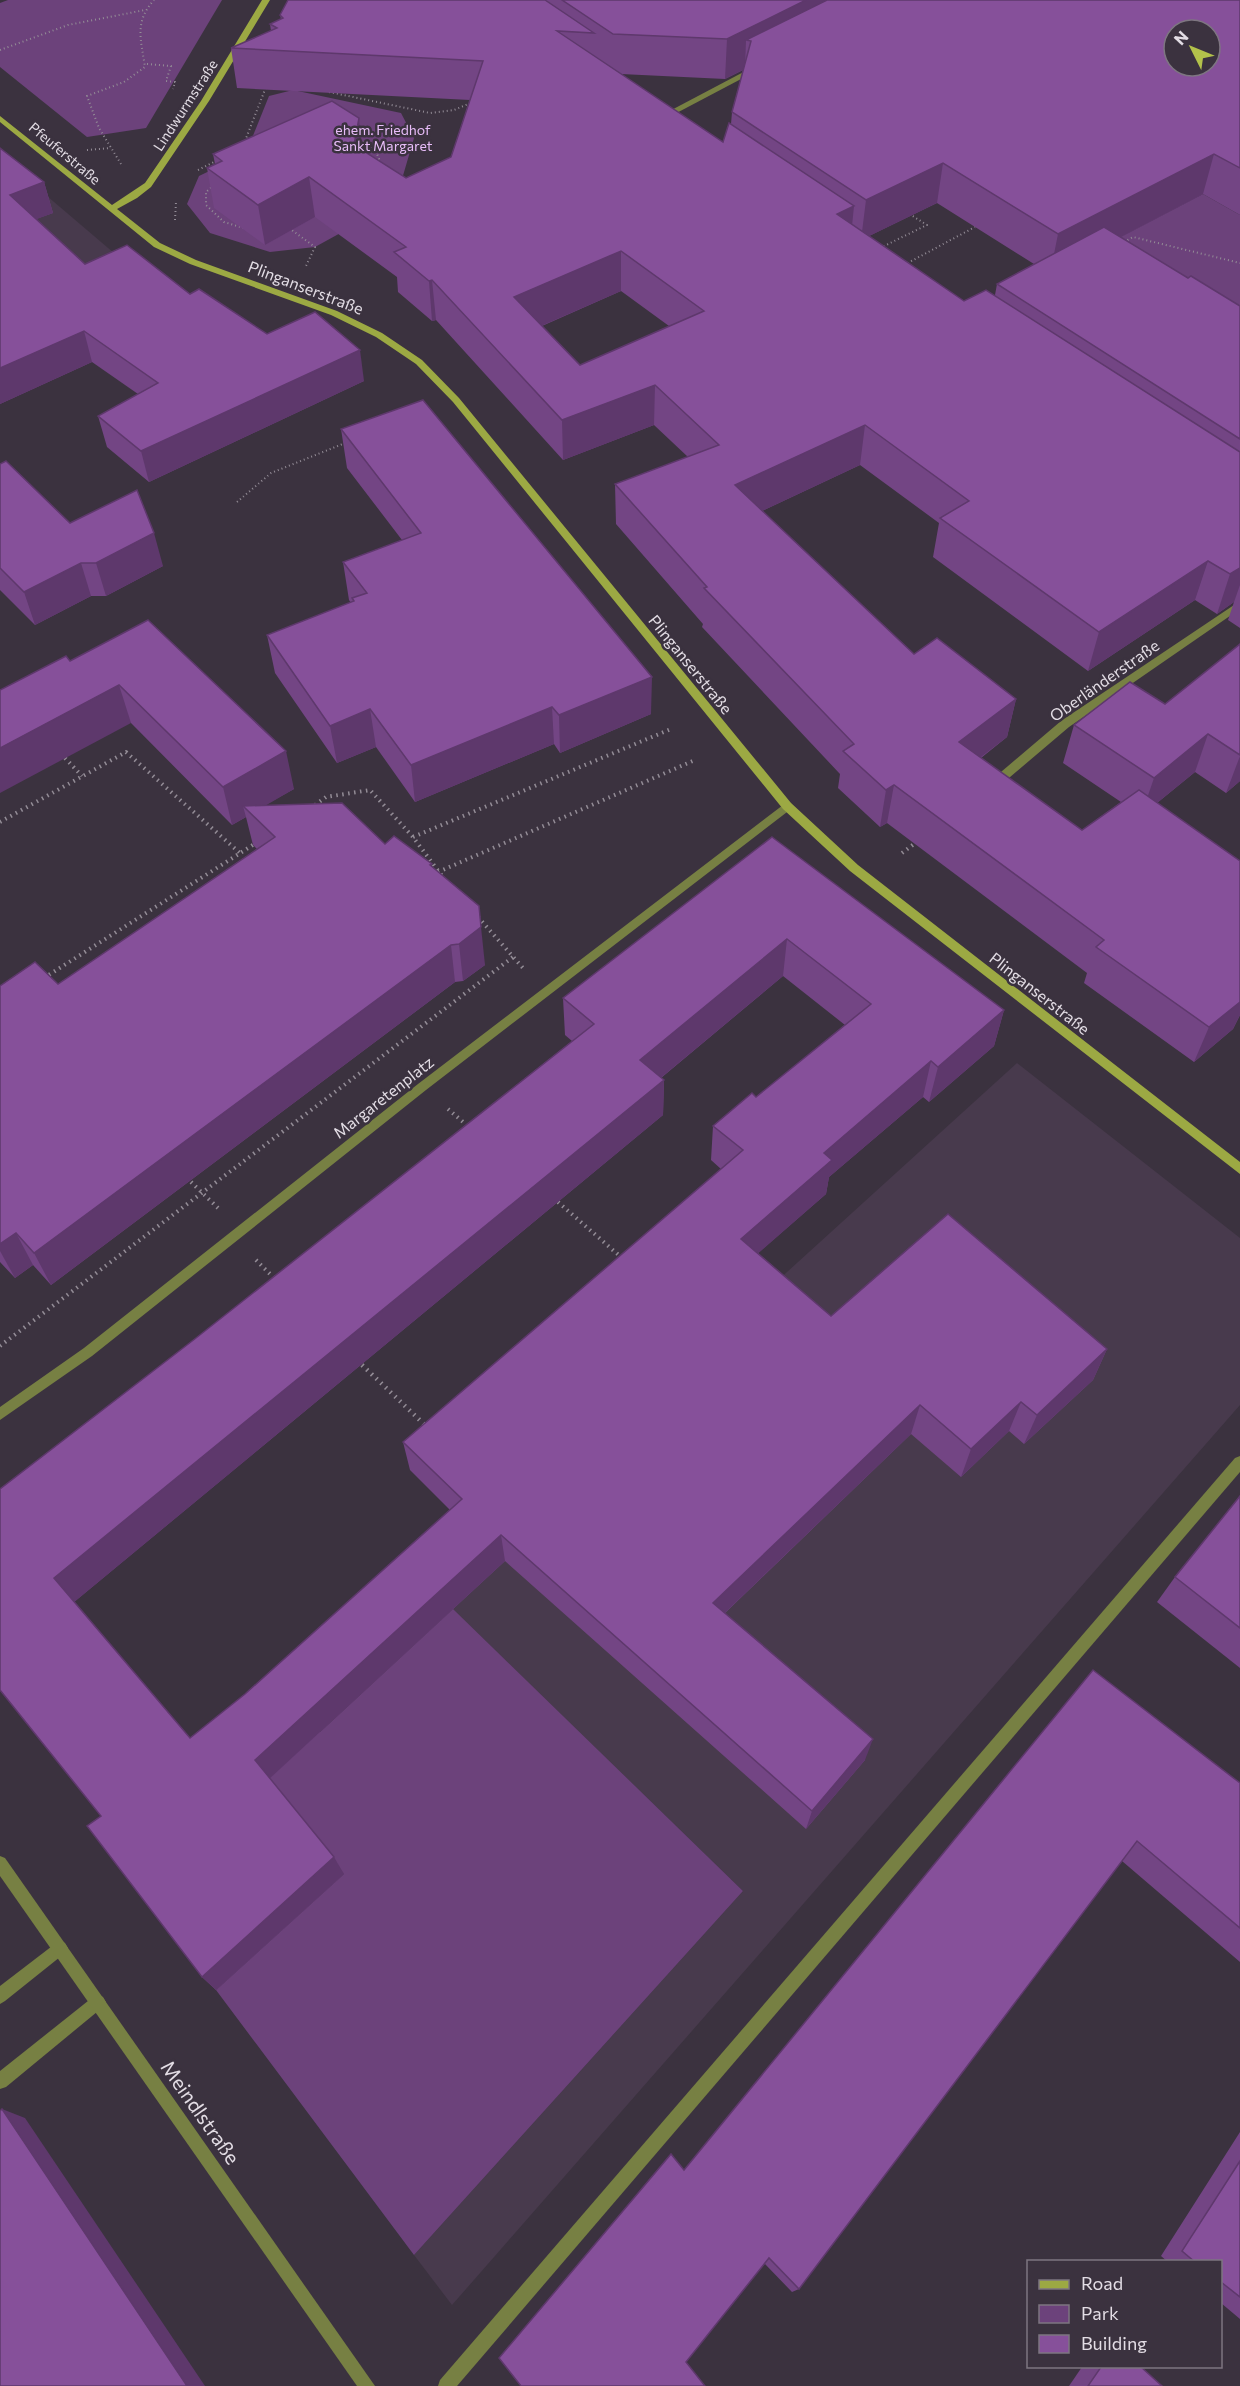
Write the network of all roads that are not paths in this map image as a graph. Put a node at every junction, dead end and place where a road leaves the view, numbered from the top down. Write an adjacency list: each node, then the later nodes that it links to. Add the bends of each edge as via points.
1 (266, 0): 7 (main road, Lindwurmstraße, via 211,92 148,185)
2 (769, 62): 4 (street)
3 (657, 108): 4 (street)
4 (666, 115): 6 (street)
5 (0, 118): 7 (main road, Pfeuferstraße)
6 (675, 121)
7 (111, 209): 10 (main road, Plinganserstraße, via 157,245 334,313 380,335 419,362 462,408)
8 (1240, 604): 9 (street, Oberländerstraße, via 1065,724)
9 (991, 787)
10 (787, 806): 11 (main road, Plinganserstraße, via 854,868); 12 (street, Margaretenplatz, via 422,1087 88,1352)
11 (1240, 1169)
12 (0, 1414)
13 (1240, 1462): 20 (street)
14 (0, 1863): 15 (street, Meindlstraße)
15 (60, 1948): 16 (street); 17 (street, Meindlstraße)
16 (0, 1996)
17 (98, 2002): 18 (street); 19 (street, Meindlstraße)
18 (0, 2081)
19 (368, 2386)
20 (446, 2386)

